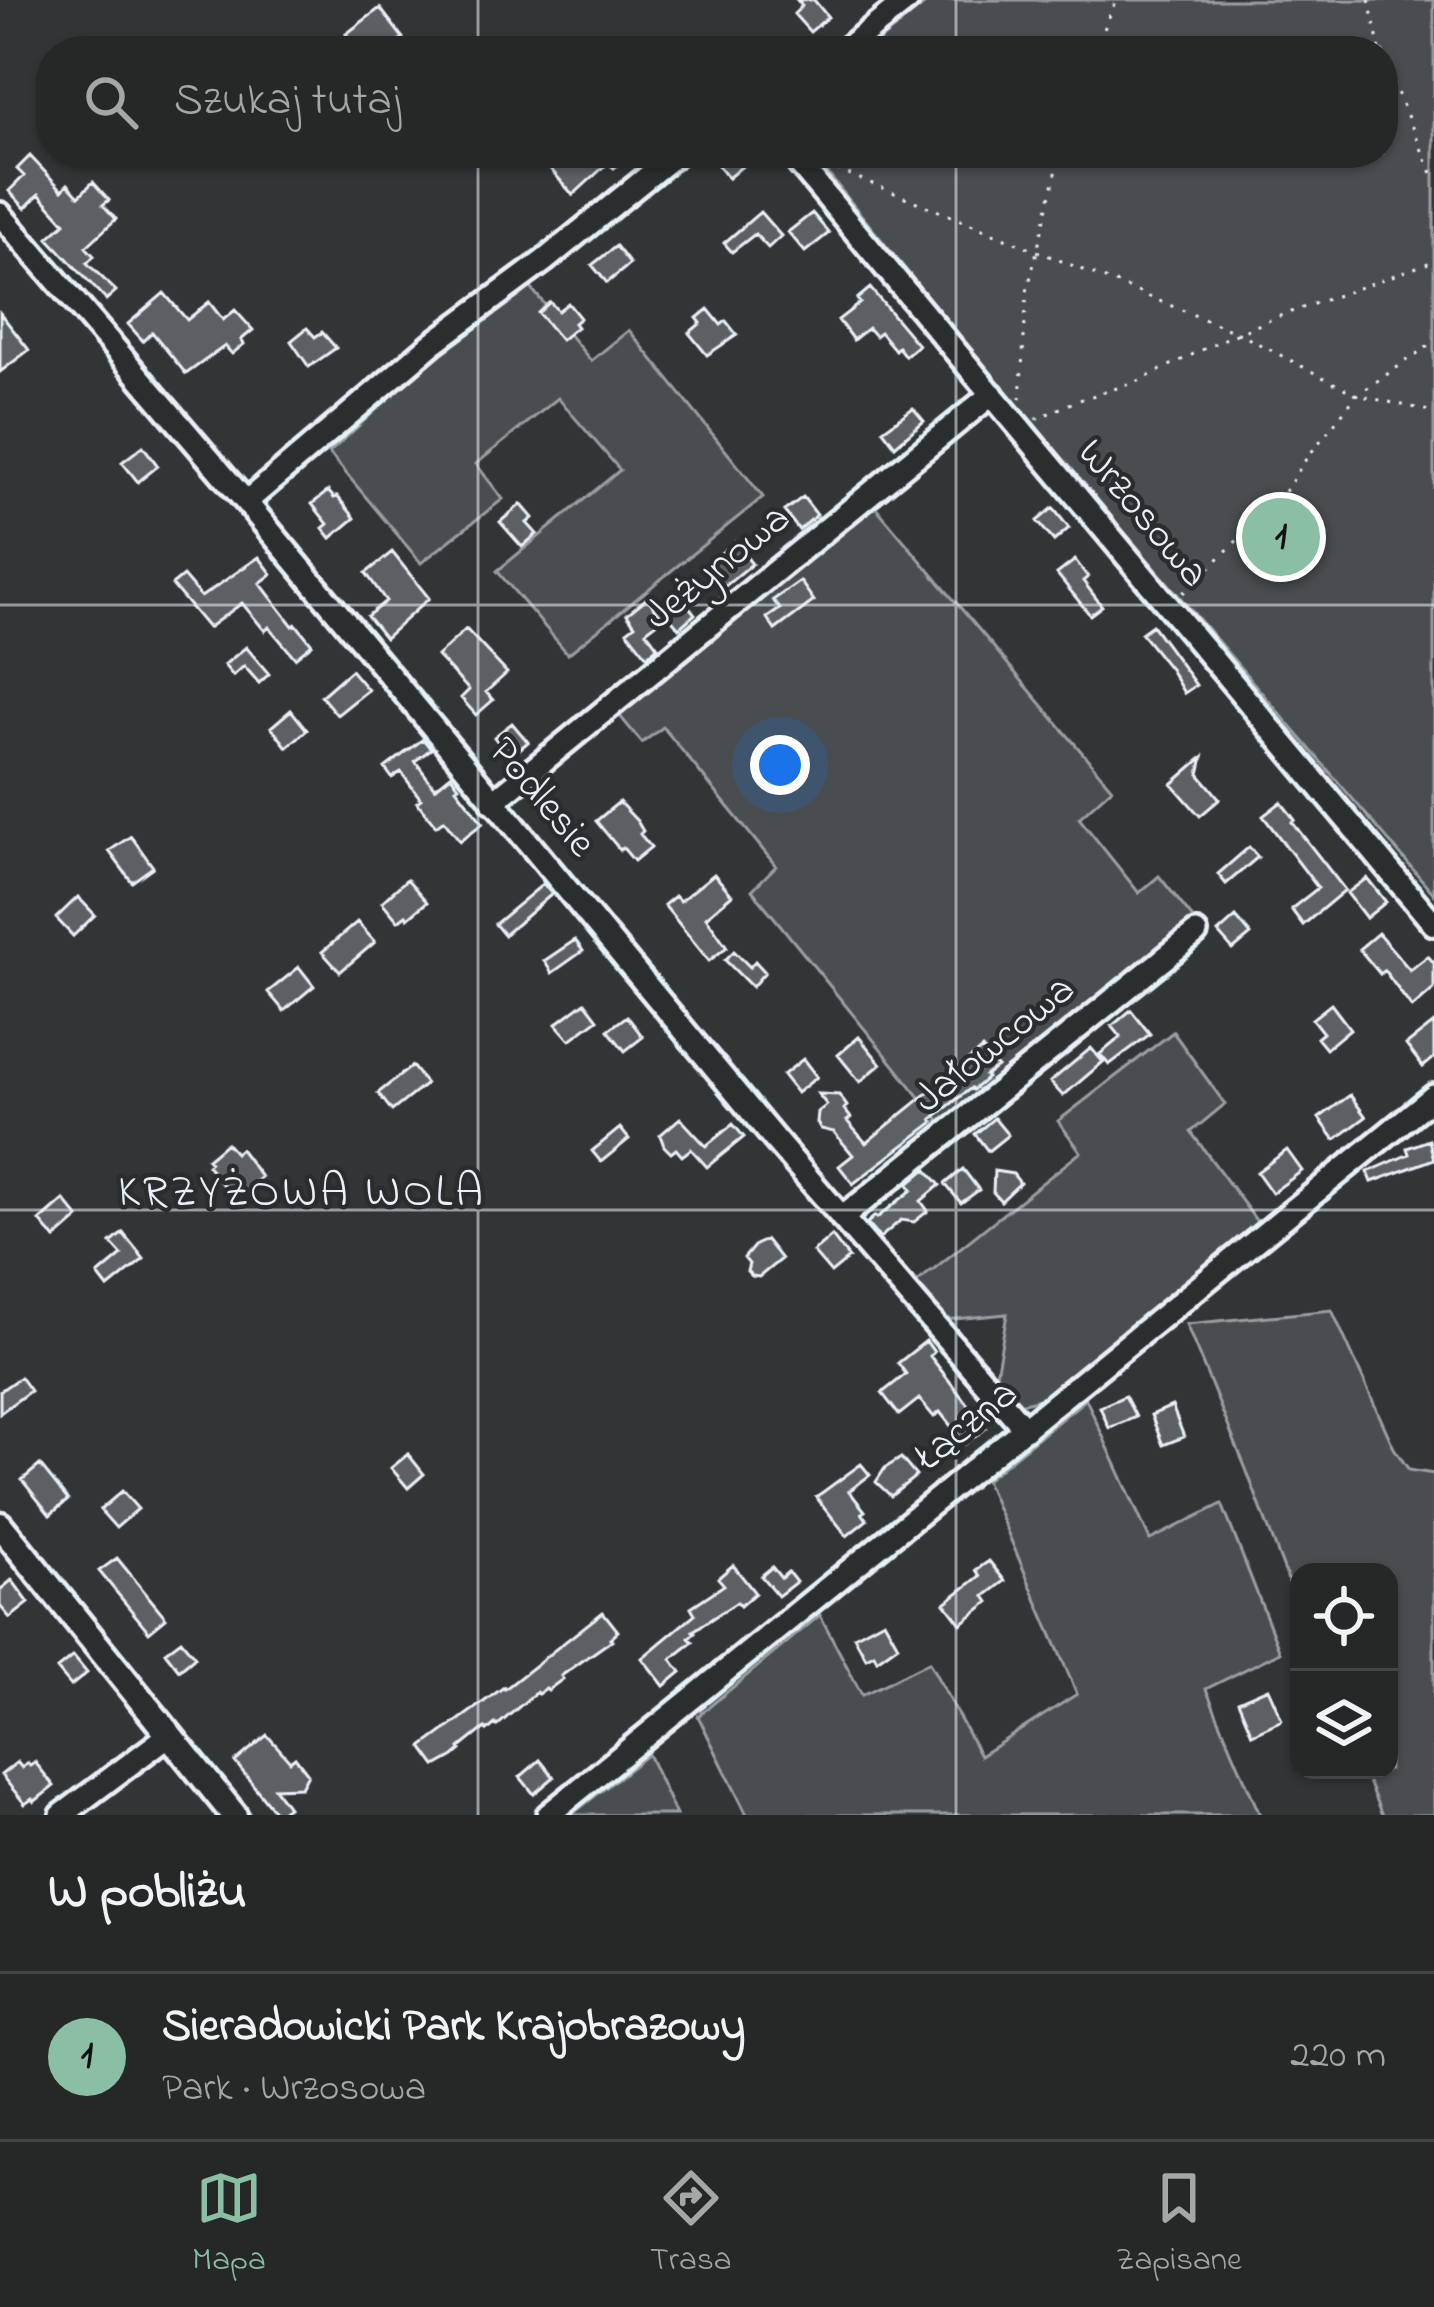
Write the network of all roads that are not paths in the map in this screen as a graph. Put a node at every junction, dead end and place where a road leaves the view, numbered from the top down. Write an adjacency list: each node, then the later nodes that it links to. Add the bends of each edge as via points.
1 (908, 0): 2 (street)
2 (862, 36)
3 (659, 168): 7 (street)
4 (803, 168): 6 (street, Wrzosowa)
5 (0, 214): 7 (street, Podlesie)
6 (992, 394): 8 (street, Jeżynowa); 9 (street, Wrzosowa)
7 (246, 502): 8 (street, Podlesie)
8 (493, 802): 12 (street, Podlesie)
9 (1434, 925)
10 (1196, 933): 12 (street, Jałowcowa)
11 (1434, 1096): 13 (street, Łączna)
12 (842, 1218): 13 (street, Podlesie)
13 (1025, 1429): 18 (street, Łączna)
14 (0, 1525): 15 (street)
15 (169, 1736): 16 (street); 17 (street)
16 (62, 1815)
17 (234, 1815)
18 (548, 1815)

